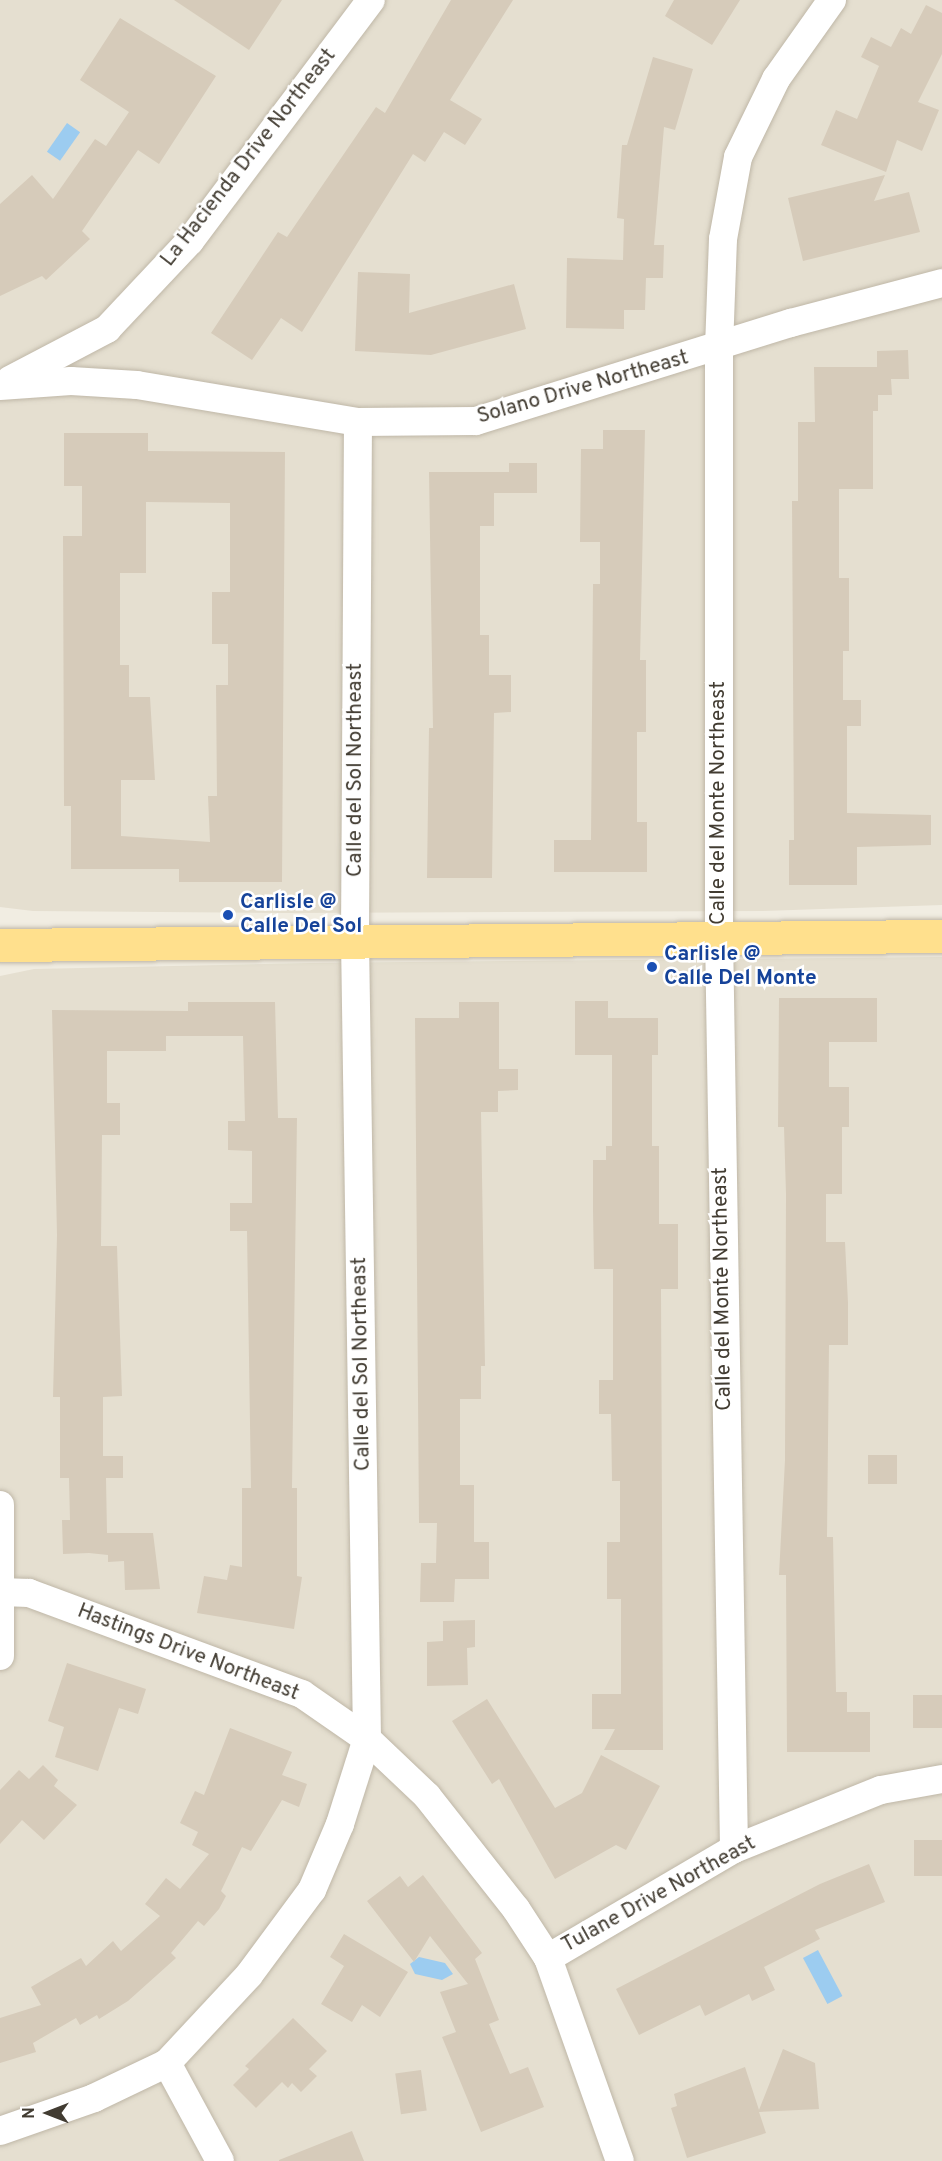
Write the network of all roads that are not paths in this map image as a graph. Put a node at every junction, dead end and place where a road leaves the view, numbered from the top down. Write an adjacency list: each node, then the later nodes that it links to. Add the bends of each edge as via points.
1 (371, 0): 5 (street, La Hacienda Drive Northeast, via 190,242 107,329)
2 (832, 0): 4 (street, Calle del Monte Northeast, via 776,79 738,157 723,239)
3 (942, 283): 4 (street, Solano Drive Northeast)
4 (719, 348): 6 (street, Solano Drive Northeast, via 476,421); 8 (street, Calle del Monte Northeast)
5 (0, 386): 6 (street, Solano Drive Northeast, via 71,381 137,385)
6 (358, 422): 9 (street, Calle del Sol Northeast)
7 (942, 936): 8 (main road)
8 (719, 938): 9 (main road); 16 (street, Calle del Monte Northeast)
9 (355, 939): 10 (main road); 14 (street, Calle del Sol Northeast)
10 (0, 945)
11 (0, 1504): 12 (street)
12 (1, 1592): 13 (street); 14 (street, Hastings Drive Northeast, via 29,1593 302,1694)
13 (0, 1656)
14 (367, 1739): 17 (street, Hastings Drive Northeast, via 434,1804 516,1909); 18 (street, Calle del Sol Northeast, via 340,1824 312,1890 249,1976)
15 (942, 1779): 16 (street, Tulane Drive Northeast, via 881,1790)
16 (734, 1849): 17 (street, Tulane Drive Northeast)
17 (548, 1958): 21 (street, Hastings Drive Northeast)
18 (167, 2063): 19 (street, Calle del Sol Northeast, via 94,2098); 20 (street)
19 (0, 2131)
20 (220, 2161)
21 (620, 2161)

